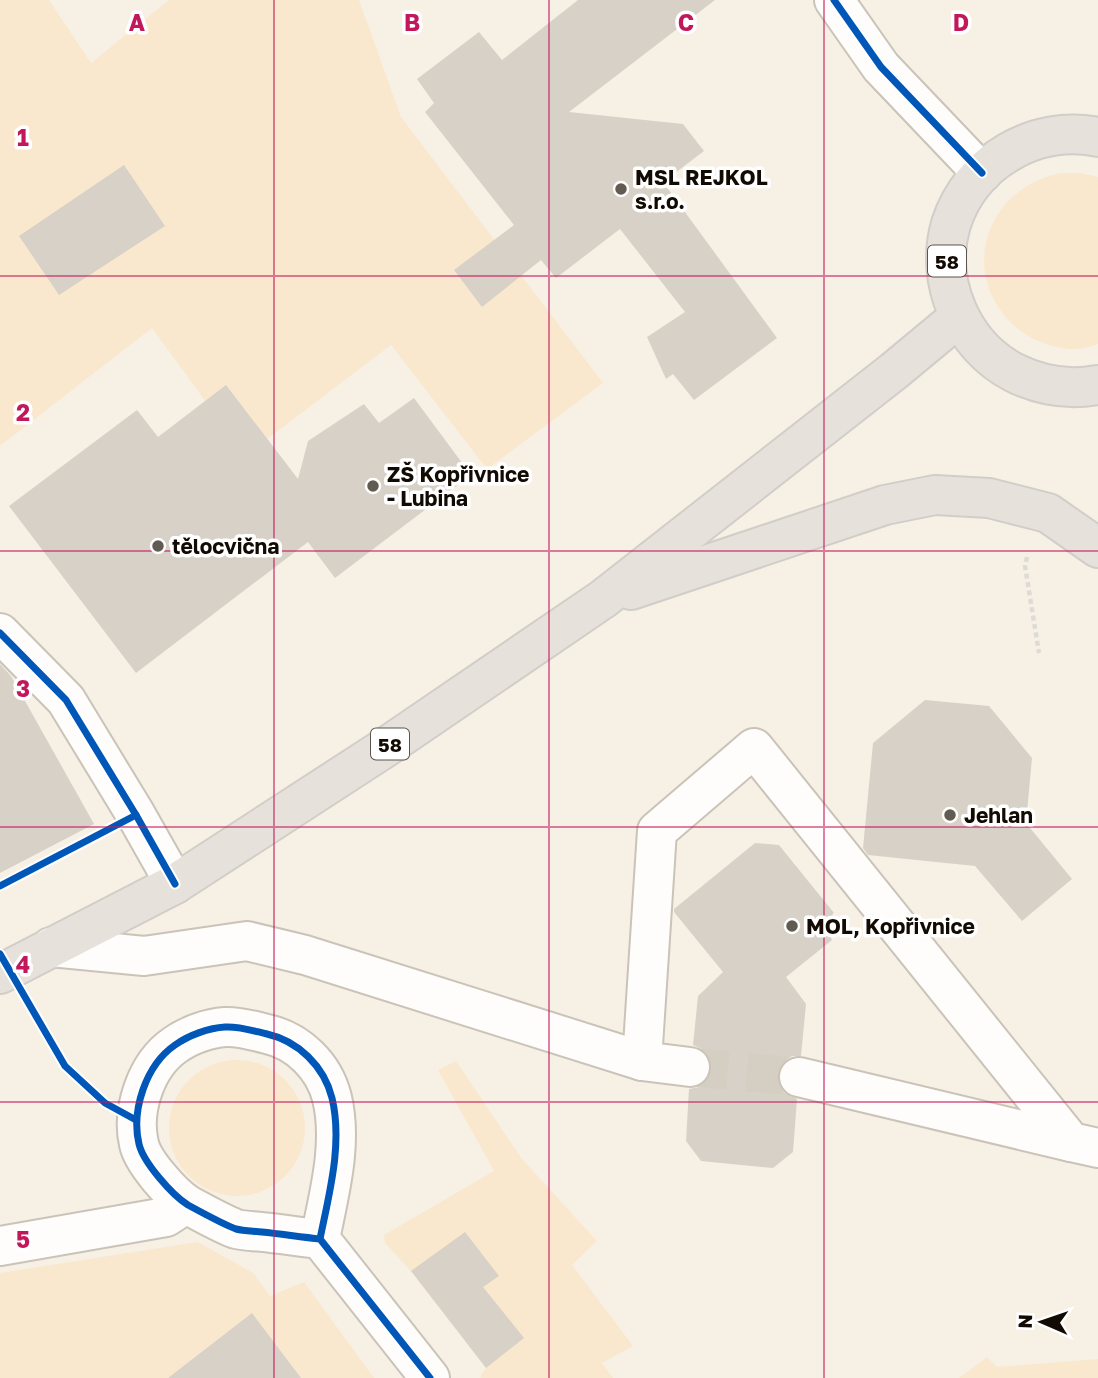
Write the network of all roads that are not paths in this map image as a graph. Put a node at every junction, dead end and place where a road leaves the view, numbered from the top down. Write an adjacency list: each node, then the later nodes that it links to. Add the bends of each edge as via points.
1 (834, 0): 3 (street, via 881,67)
2 (1098, 137): 3 (main road, 58, via 1042,138 1009,151)
3 (982, 173): 4 (main road, 58, via 960,204 947,241 948,280)
4 (959, 317): 5 (main road, 58, via 980,347 1024,377 1059,387); 7 (main road, 58)
5 (1098, 385)
6 (1098, 548): 7 (main road, via 1048,513 989,498 935,495 885,505)
7 (603, 600): 9 (main road, 58)
8 (0, 633): 9 (street, via 66,700)
9 (175, 884): 10 (main road, 58)
10 (51, 947): 11 (main road, 58); 12 (street, via 144,956 247,941 306,955)
11 (0, 974)
12 (642, 1061): 13 (street); 15 (street, via 657,831 754,748 1013,1070)
13 (690, 1067)
14 (799, 1077): 15 (street)
15 (1084, 1145)
16 (186, 1204): 17 (street, via 236,1228); 17 (street, via 155,1172 139,1147 136,1119 149,1076 174,1045 189,1037 226,1027 274,1035 299,1048 314,1063 332,1098 334,1165); 18 (street, via 166,1217)
17 (320, 1239): 19 (street)
18 (0, 1246)
19 (430, 1378)

